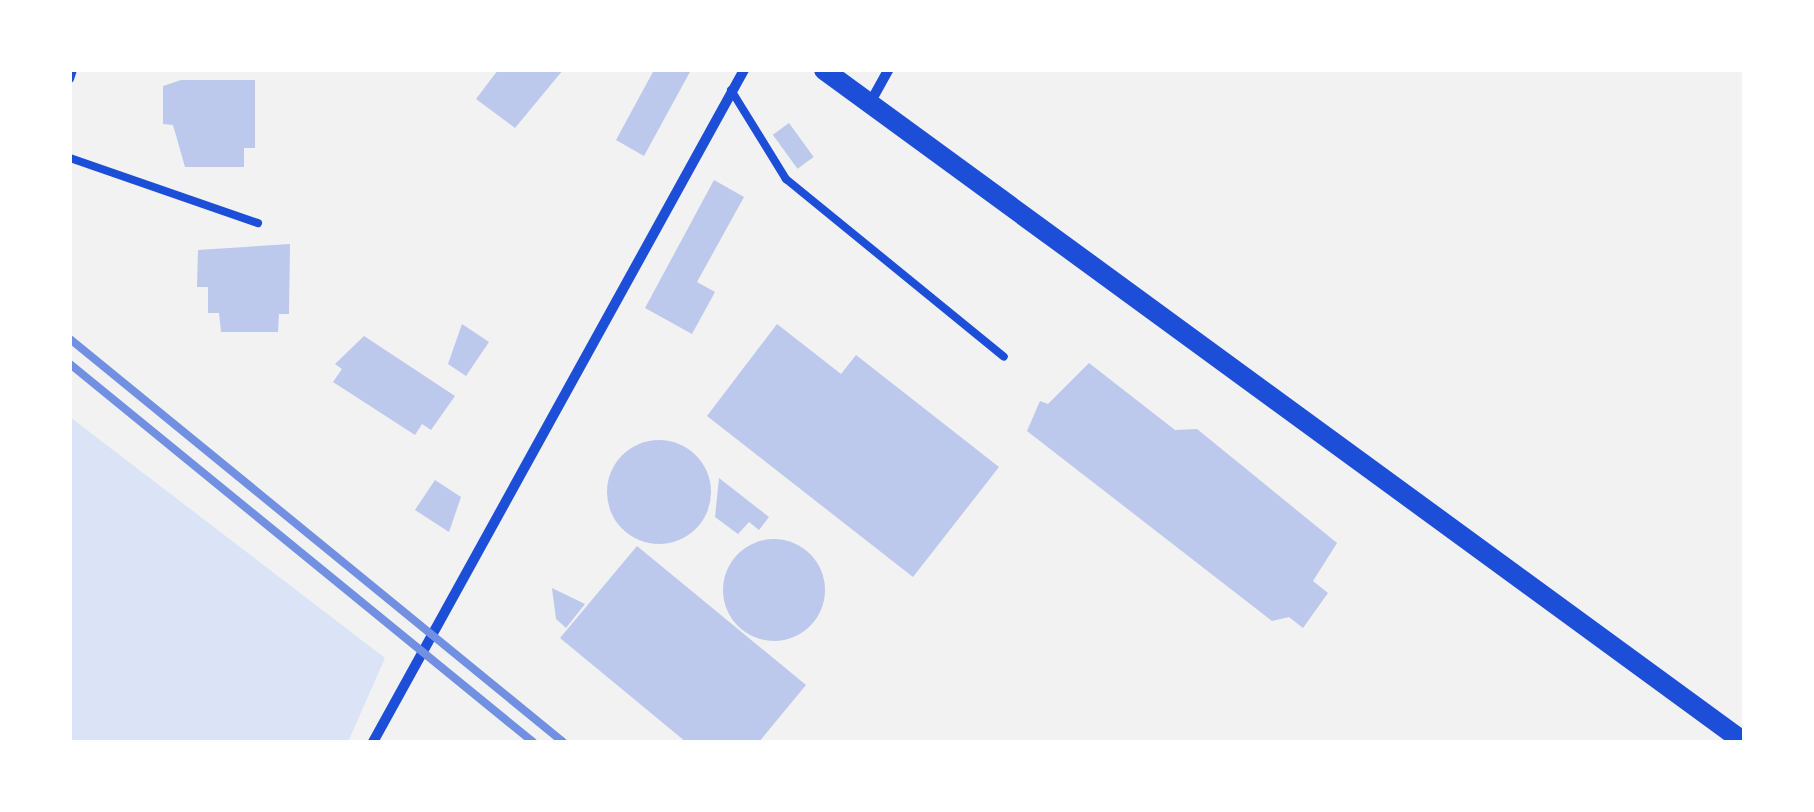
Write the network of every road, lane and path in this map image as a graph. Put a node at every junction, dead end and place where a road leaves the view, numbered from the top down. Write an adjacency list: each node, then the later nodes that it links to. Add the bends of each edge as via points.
1 (74, 70): 5 (lane)
2 (744, 70): 6 (street)
3 (824, 70): 7 (main road)
4 (888, 70): 7 (street)
5 (70, 79)
6 (730, 90): 10 (lane, via 786,180); 11 (street)
7 (870, 102): 12 (main road)
8 (70, 158): 9 (lane)
9 (258, 223)
10 (1004, 357)
11 (372, 742)
12 (1744, 742)

